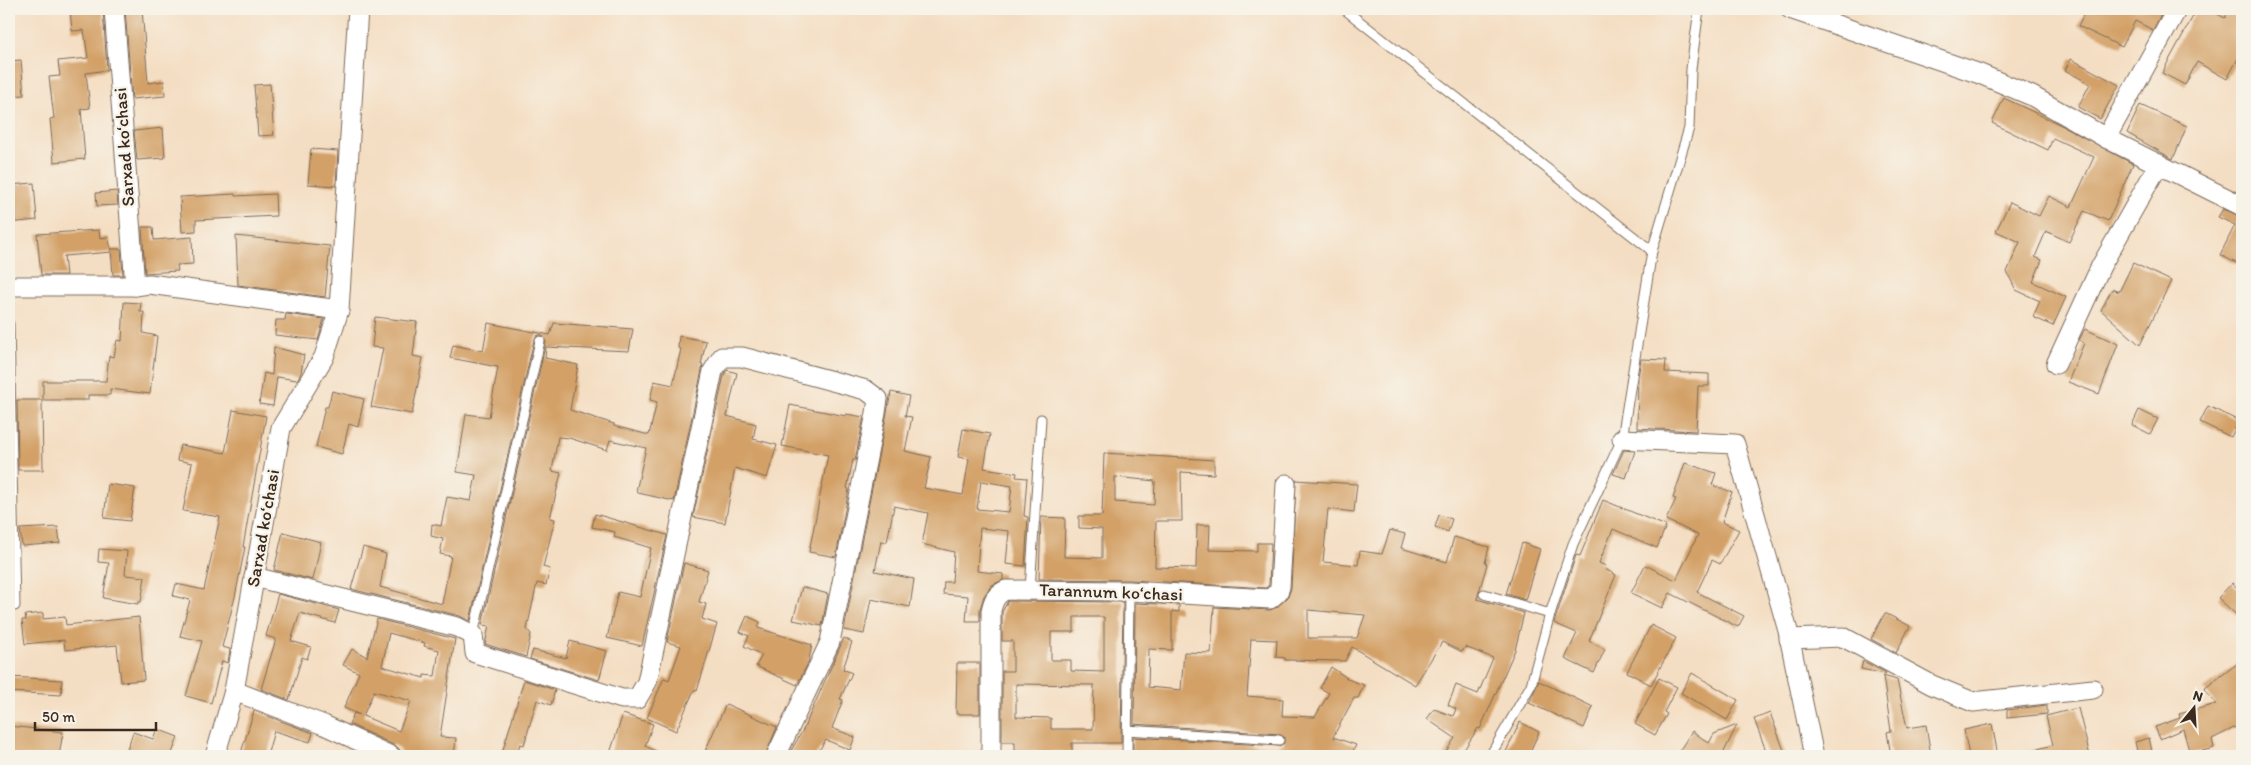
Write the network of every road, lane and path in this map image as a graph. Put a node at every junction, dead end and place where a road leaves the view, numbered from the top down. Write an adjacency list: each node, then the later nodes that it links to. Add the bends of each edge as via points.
1 (114, 9): 12 (street, Sarxad koʻchasi)
2 (358, 9): 13 (street, Sarxad koʻchasi)
3 (1344, 9): 10 (lane)
4 (1699, 9): 10 (lane, via 1691,69 1689,128)
5 (1790, 9): 7 (street, via 1980,74 2032,96)
6 (2177, 9): 7 (street)
7 (2106, 138): 8 (street)
8 (2159, 164): 9 (street); 16 (street, via 2101,266)
9 (2242, 206)
10 (1652, 251): 18 (lane)
11 (9, 286): 12 (street)
12 (135, 286): 13 (street, via 149,284)
13 (339, 310): 20 (street, Sarxad koʻchasi, via 324,357 281,428)
14 (9, 324): 24 (lane)
15 (540, 342): 26 (lane)
16 (2056, 364)
17 (1041, 418): 21 (lane)
18 (1622, 439): 25 (lane, via 1573,544); 27 (street, via 1735,444)
19 (1286, 484): 22 (street, Tarannum koʻchasi, via 1280,587 1275,596)
20 (254, 578): 26 (street, via 457,627); 29 (street, Sarxad koʻchasi)
21 (1030, 590): 22 (street, Tarannum koʻchasi); 35 (street, Tarannum koʻchasi, via 1000,592 991,611)
22 (1129, 591): 30 (lane)
23 (1484, 594): 25 (lane)
24 (15, 606)
25 (1550, 614): 37 (lane, via 1531,685)
26 (473, 635): 34 (street, via 474,653 622,699 637,699 647,682 713,371 722,356 742,357 866,390 878,399 876,413 830,642)
27 (1789, 639): 28 (street, via 1843,637 1932,685 1973,702); 38 (street)
28 (2093, 689)
29 (234, 691): 32 (street, Sarxad koʻchasi); 33 (street, via 324,725)
30 (1127, 730): 31 (lane); 36 (lane)
31 (1279, 740)
32 (216, 756)
33 (391, 756)
34 (776, 756)
35 (990, 756)
36 (1127, 756)
37 (1490, 756)
38 (1814, 756)

